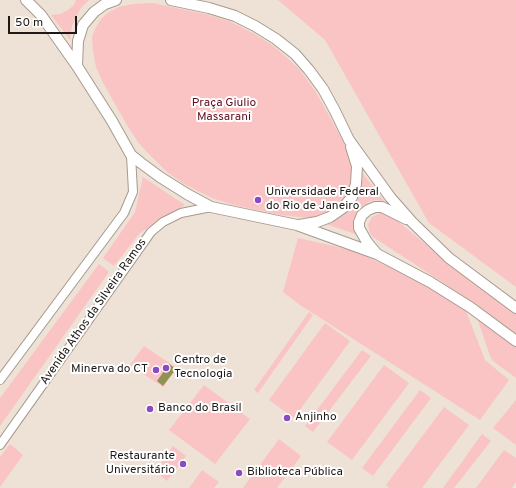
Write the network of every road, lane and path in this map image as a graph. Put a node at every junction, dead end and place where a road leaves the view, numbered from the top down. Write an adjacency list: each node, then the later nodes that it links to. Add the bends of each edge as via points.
1 (26, 0): 4 (street, via 41,15)
2 (116, 0): 4 (street, via 94,12 83,25 78,41)
3 (171, 0): 5 (street, via 235,16 255,26 290,50 323,89)
4 (77, 66): 6 (street)
5 (349, 140): 8 (street, via 390,197); 9 (street, via 357,166 352,197 344,208 330,217)
6 (131, 155): 7 (street, via 174,186); 13 (street, via 133,192 124,213)
7 (211, 207): 9 (street); 14 (street, Avenida Athos da Silveira Ramos, via 181,213 163,222 151,232)
8 (412, 222): 10 (street, via 382,207 375,207 362,215 359,228); 11 (street, via 450,258)
9 (297, 225): 10 (street)
10 (377, 254): 12 (street, via 470,307)
11 (516, 308)
12 (516, 341)
13 (0, 380)
14 (0, 445)

